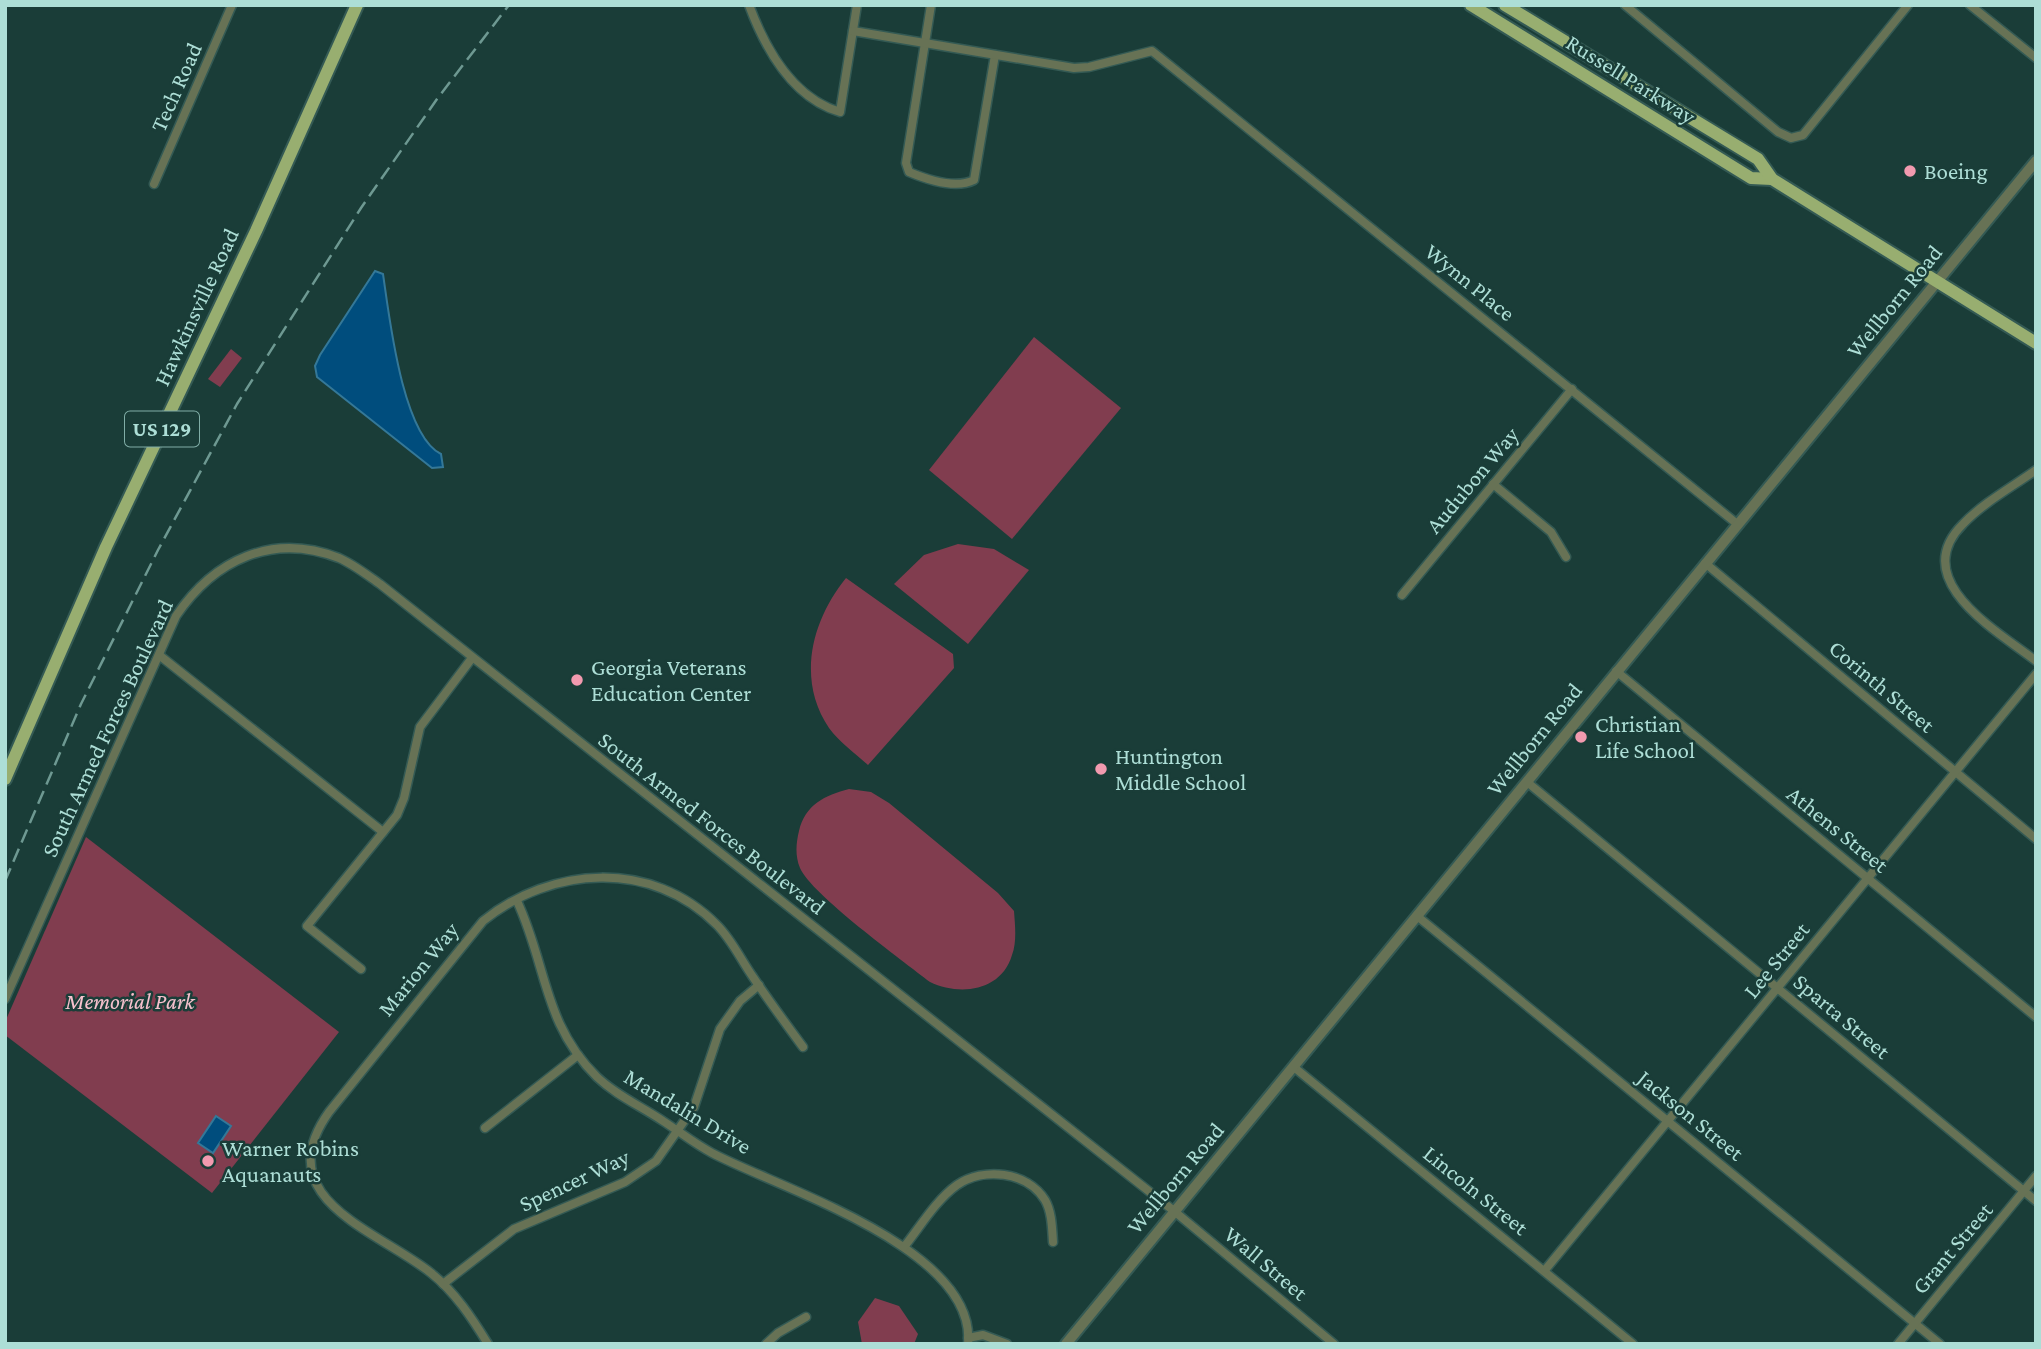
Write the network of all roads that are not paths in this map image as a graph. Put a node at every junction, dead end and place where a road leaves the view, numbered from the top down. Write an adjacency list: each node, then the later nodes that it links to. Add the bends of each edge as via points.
1 (232, 5): 17 (street, Tech Road)
2 (357, 5): 33 (main road, Hawkinsville Road / US 129, via 106,547)
3 (748, 5): 11 (street, via 761,37 786,74 820,106 840,111)
4 (857, 5): 11 (street)
5 (931, 5): 12 (street)
6 (1471, 5): 16 (main road, Russell Parkway, via 1751,178)
7 (1505, 5): 16 (main road, Russell Parkway, via 1758,159)
8 (1625, 5): 9 (street, via 1791,138 1803,135)
9 (1908, 5)
10 (1970, 5): 14 (street)
11 (853, 31): 12 (street, Wynn Place)
12 (925, 43): 13 (street, Wynn Place); 13 (street, via 906,163 909,172 925,179 965,185 974,180)
13 (995, 55): 20 (street, Wynn Place, via 1074,68 1152,51)
14 (2036, 58)
15 (2036, 161): 18 (street, Wellborn Road)
16 (1772, 179): 18 (main road, Russell Parkway)
17 (154, 184)
18 (1939, 280): 19 (main road, Russell Parkway); 23 (street, Wellborn Road)
19 (2036, 343)
20 (1573, 389): 22 (street, Audubon Way); 23 (street, Wynn Place)
21 (2036, 470): 29 (street, via 1964,523 1950,540 1945,558 1953,589 1965,606)
22 (1493, 484): 24 (street, via 1551,532); 26 (street, Audubon Way)
23 (1736, 523): 25 (street, Wellborn Road)
24 (1566, 557)
25 (1705, 563): 30 (street, Wellborn Road); 32 (street, Corinth Street)
26 (1402, 595)
27 (159, 655): 28 (street, South Armed Forces Boulevard, via 176,616 205,579 231,562 261,551 285,549 340,558); 35 (street); 43 (street, South Armed Forces Boulevard)
28 (472, 658): 35 (street, via 420,727 404,798); 54 (street, South Armed Forces Boulevard)
29 (2036, 661)
30 (1616, 671): 34 (street, Wellborn Road); 37 (street, Athens Street)
31 (2036, 674): 32 (street, Lee Street)
32 (1955, 772): 36 (street, Corinth Street); 37 (street, Lee Street)
33 (5, 779)
34 (1527, 782): 39 (street, Wellborn Road); 42 (street, Sparta Street)
35 (383, 832): 40 (street, via 307,926)
36 (2036, 839)
37 (1868, 878): 42 (street, Lee Street); 44 (street, Athens Street)
38 (517, 901): 41 (street, Marion Way, via 570,879 613,876 644,882 692,905 716,925); 46 (street, Mandalin Drive, via 535,942 553,1015); 58 (street, Marion Way, via 492,914 466,939 329,1112 310,1150 313,1180 330,1205)
39 (1417, 916): 47 (street, Wellborn Road); 48 (street, Jackson Street)
40 (361, 970)
41 (759, 985): 45 (street, Marion Way); 50 (street, Spencer Way, via 740,1001 720,1029 694,1107)
42 (1777, 988): 48 (street, Lee Street); 52 (street, Sparta Street)
43 (5, 999)
44 (2036, 1017)
45 (803, 1047)
46 (578, 1055): 49 (street); 50 (street, Mandalin Drive, via 618,1094)
47 (1295, 1068): 54 (street, Wellborn Road); 57 (street, Lincoln Street)
48 (1668, 1121): 57 (street, Lee Street); 60 (street, Jackson Street)
49 (485, 1128)
50 (679, 1132): 56 (street, Mandalin Drive, via 729,1161 862,1220); 58 (street, Spencer Way, via 661,1156 634,1178 514,1229)
51 (2036, 1176): 52 (street, Grant Street)
52 (2024, 1191): 53 (street, Sparta Street); 60 (street, Grant Street)
53 (2036, 1201)
54 (1174, 1211): 65 (street, Wellborn Road); 66 (street, Wall Street)
55 (1053, 1242): 56 (street, via 1048,1208 1034,1187 1020,1179 988,1174 972,1177 946,1194)
56 (904, 1247): 61 (street, Mandalin Drive, via 953,1294 965,1317)
57 (1545, 1270): 67 (street, Lincoln Street)
58 (443, 1284): 62 (street, Marion Way)
59 (806, 1318): 63 (street)
60 (1915, 1323): 68 (street, Grant Street); 69 (street, Jackson Street)
61 (968, 1341): 64 (street, via 984,1335)
62 (488, 1344)
63 (766, 1344)
64 (1007, 1344)
65 (1066, 1344)
66 (1334, 1344)
67 (1633, 1344)
68 (1898, 1344)
69 (1940, 1344)

